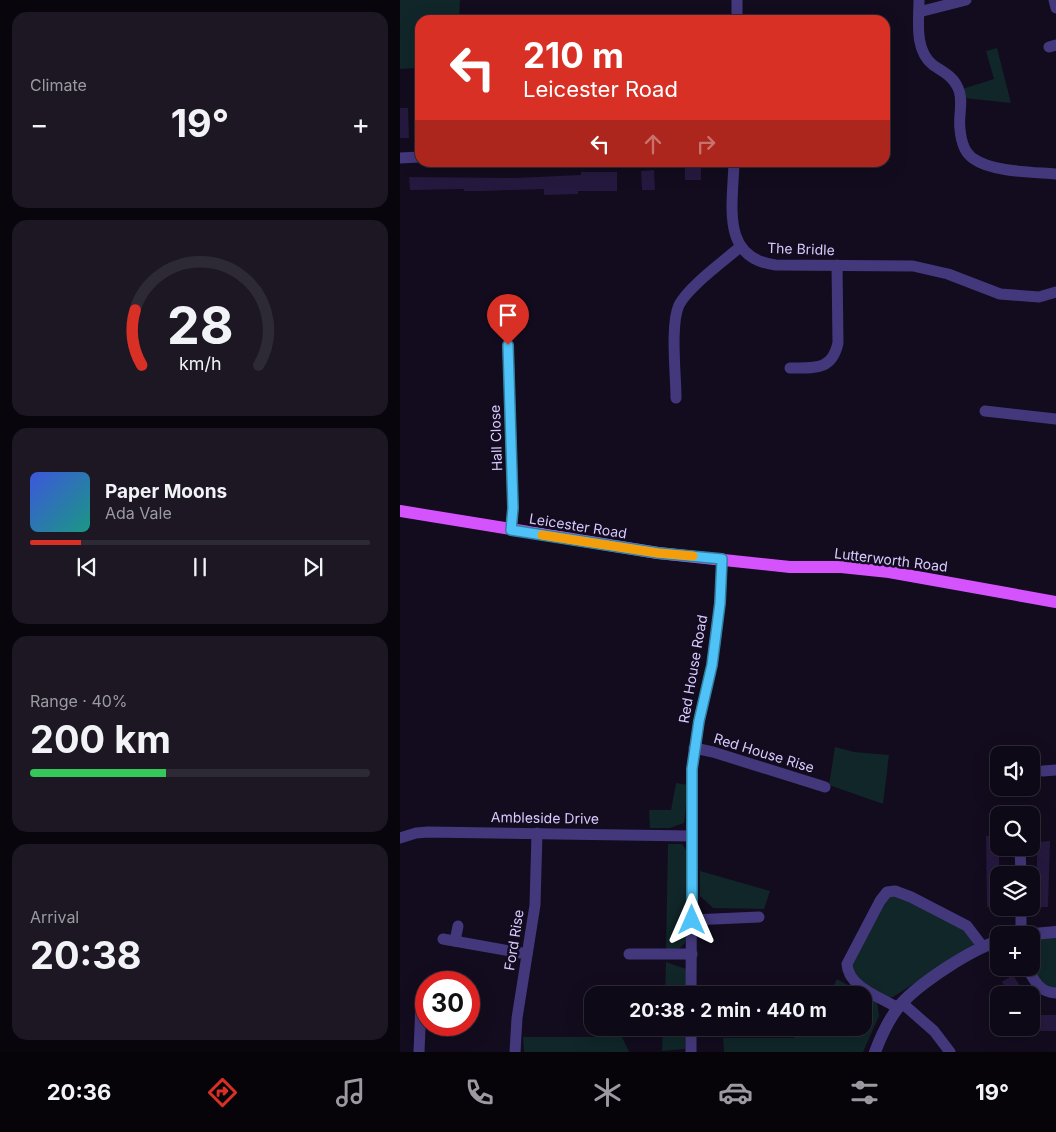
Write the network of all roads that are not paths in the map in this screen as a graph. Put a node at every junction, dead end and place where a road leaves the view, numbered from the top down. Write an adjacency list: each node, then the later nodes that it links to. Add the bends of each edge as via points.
1 (737, 0): 7 (street)
2 (919, 0): 6 (street)
3 (966, 0): 6 (street)
4 (1054, 0): 5 (street)
5 (1056, 8)
6 (919, 12): 11 (street, via 919,40 925,54 931,64 954,81 960,95 960,139 965,150 973,159 987,166)
7 (737, 15)
8 (415, 157): 9 (street)
9 (400, 158)
10 (734, 167): 12 (street, via 734,233)
11 (1056, 174)
12 (740, 246): 13 (street, The Bridle, via 755,260 765,264); 17 (street, via 678,306 674,324)
13 (837, 265): 14 (street, The Bridle, via 892,265 933,270 1000,294 1040,297); 16 (street, via 836,352 831,361 822,366)
14 (1056, 292)
15 (508, 345): 21 (street, Hall Close)
16 (790, 368)
17 (676, 398)
18 (985, 411): 19 (street)
19 (1056, 419)
20 (400, 511): 21 (main road, Leicester Road)
21 (511, 530): 22 (main road, Leicester Road, via 658,553)
22 (722, 559): 23 (main road, Lutterworth Road, via 790,567 841,567 890,572); 24 (street, Red House Road, via 712,665)
23 (1056, 602)
24 (694, 748): 27 (street, Red House Rise); 29 (street, Red House Road)
25 (1056, 770): 26 (street)
26 (1043, 771)
27 (825, 787)
28 (537, 833): 29 (street, Ambleside Drive); 30 (street, Ambleside Drive, via 428,832); 40 (street, Ford Rise, via 537,886)
29 (691, 836): 32 (street, Red House Road)
30 (400, 838)
31 (758, 917): 32 (street)
32 (692, 920): 42 (street, Red House Road)
33 (458, 926): 37 (street)
34 (1056, 932): 35 (street)
35 (1040, 933)
36 (443, 939): 37 (street)
37 (455, 941): 40 (street)
38 (990, 944): 39 (street)
39 (983, 947): 46 (street, via 957,960); 46 (street, via 967,926 911,897 895,891 887,892 847,964 853,981)
40 (527, 954): 50 (street, Ford Rise)
41 (629, 954): 42 (street)
42 (692, 954): 44 (street, Red House Road)
43 (1032, 976): 45 (street, via 1039,988)
44 (692, 986)
45 (1056, 993)
46 (900, 1006): 52 (street); 53 (street, via 927,1024)
47 (420, 1036): 49 (street)
48 (691, 1036): 51 (street)
49 (419, 1052)
50 (515, 1052)
51 (691, 1052)
52 (874, 1052)
53 (950, 1052)

